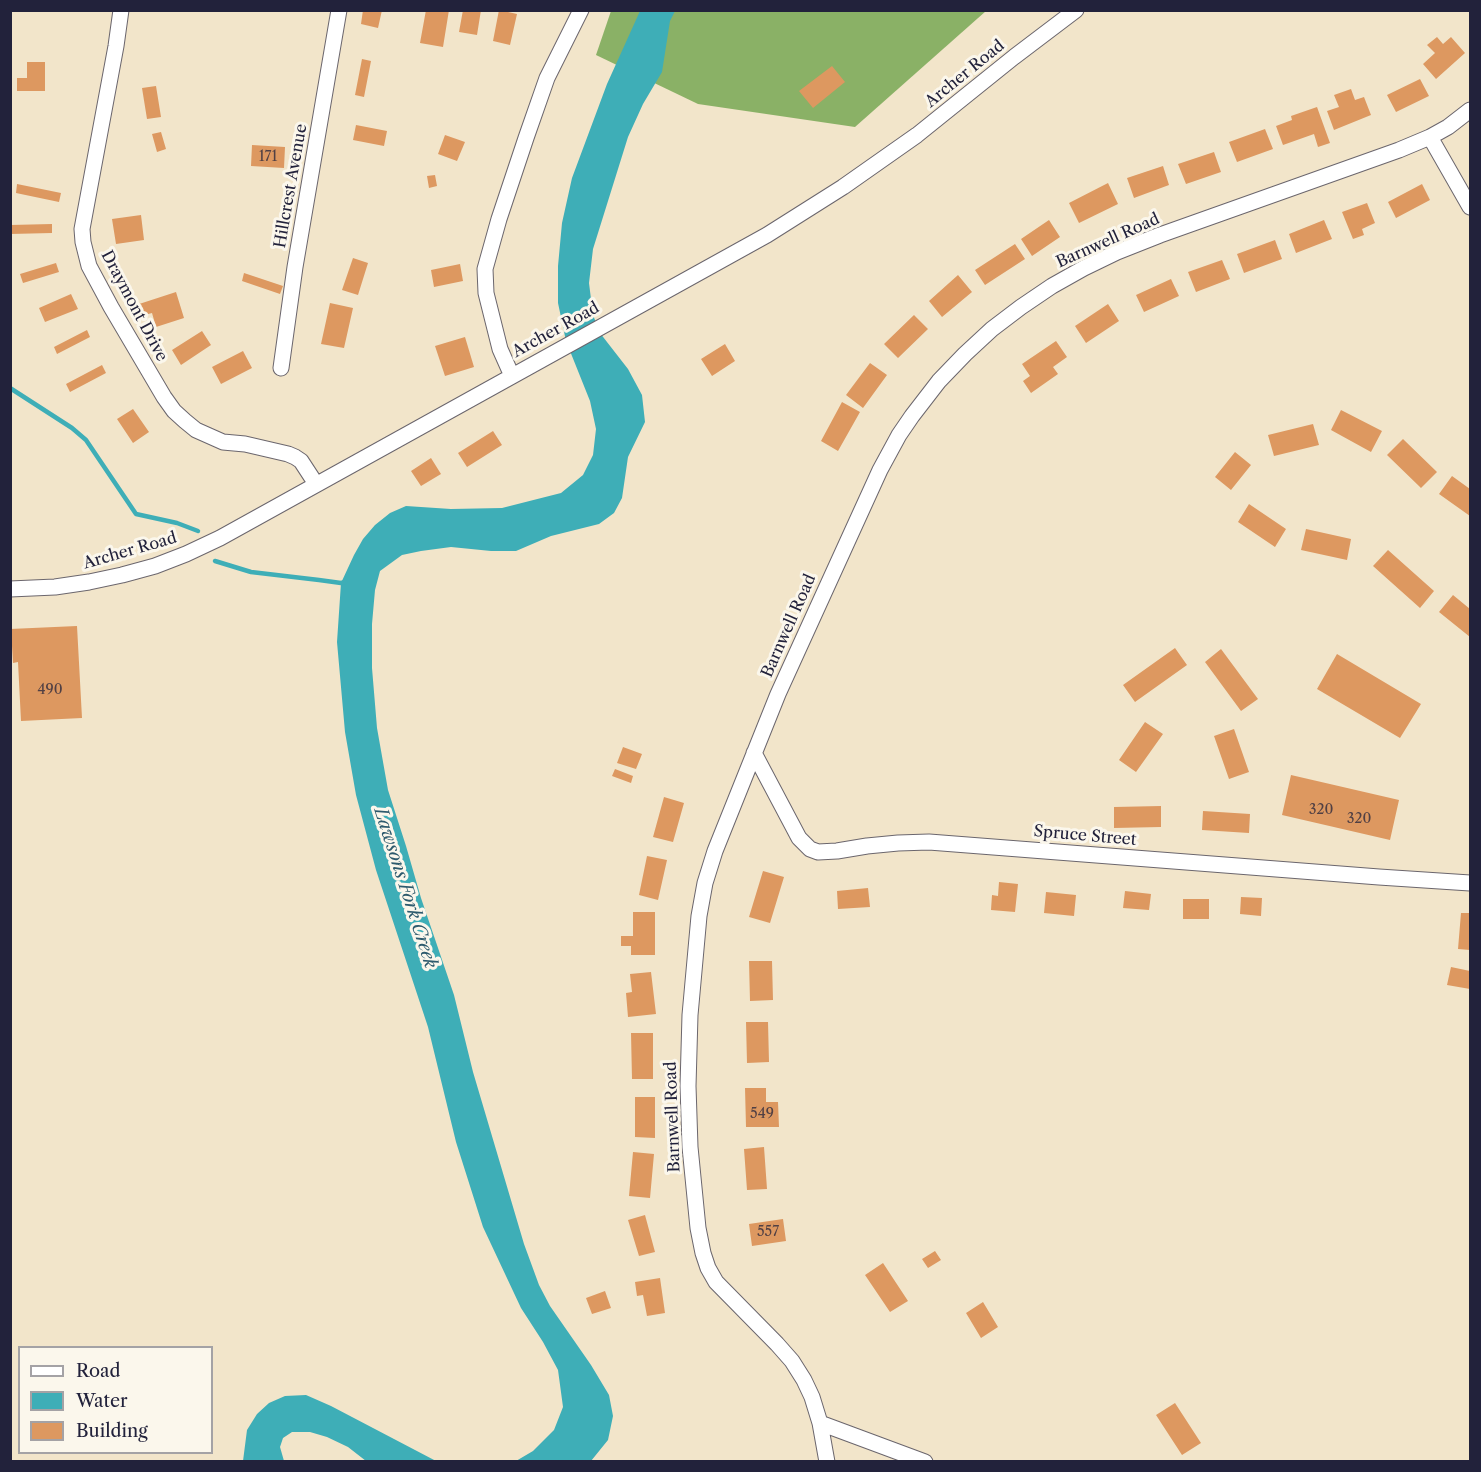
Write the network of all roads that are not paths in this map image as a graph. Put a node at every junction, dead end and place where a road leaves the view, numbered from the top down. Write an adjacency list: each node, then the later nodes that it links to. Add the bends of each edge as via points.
1 (121, 10): 10 (street, Draymont Drive, via 82,229 89,266 164,397 185,422 223,442 295,457)
2 (339, 10): 8 (street, Hillcrest Avenue)
3 (581, 10): 9 (street, via 548,78 485,269 497,338)
4 (1076, 10): 9 (street, Archer Road, via 917,135 843,187 767,235)
5 (1470, 110): 6 (street, Barnwell Road)
6 (1430, 137): 7 (street); 12 (street, Barnwell Road, via 1117,252 1052,286 964,354 912,416 880,470)
7 (1470, 207)
8 (281, 368)
9 (512, 376): 10 (street, Archer Road)
10 (316, 484): 11 (street, Archer Road, via 220,538 154,566 89,582)
11 (10, 588)
12 (754, 753): 13 (street, Spruce Street, via 799,838 818,852 929,842); 14 (street, Barnwell Road, via 715,851 699,916 691,1005 690,1147 698,1228 708,1268 716,1282 792,1361 812,1397)
13 (1470, 883)
14 (820, 1423): 15 (street, Barnwell Road); 16 (street)
15 (827, 1461)
16 (924, 1461)

